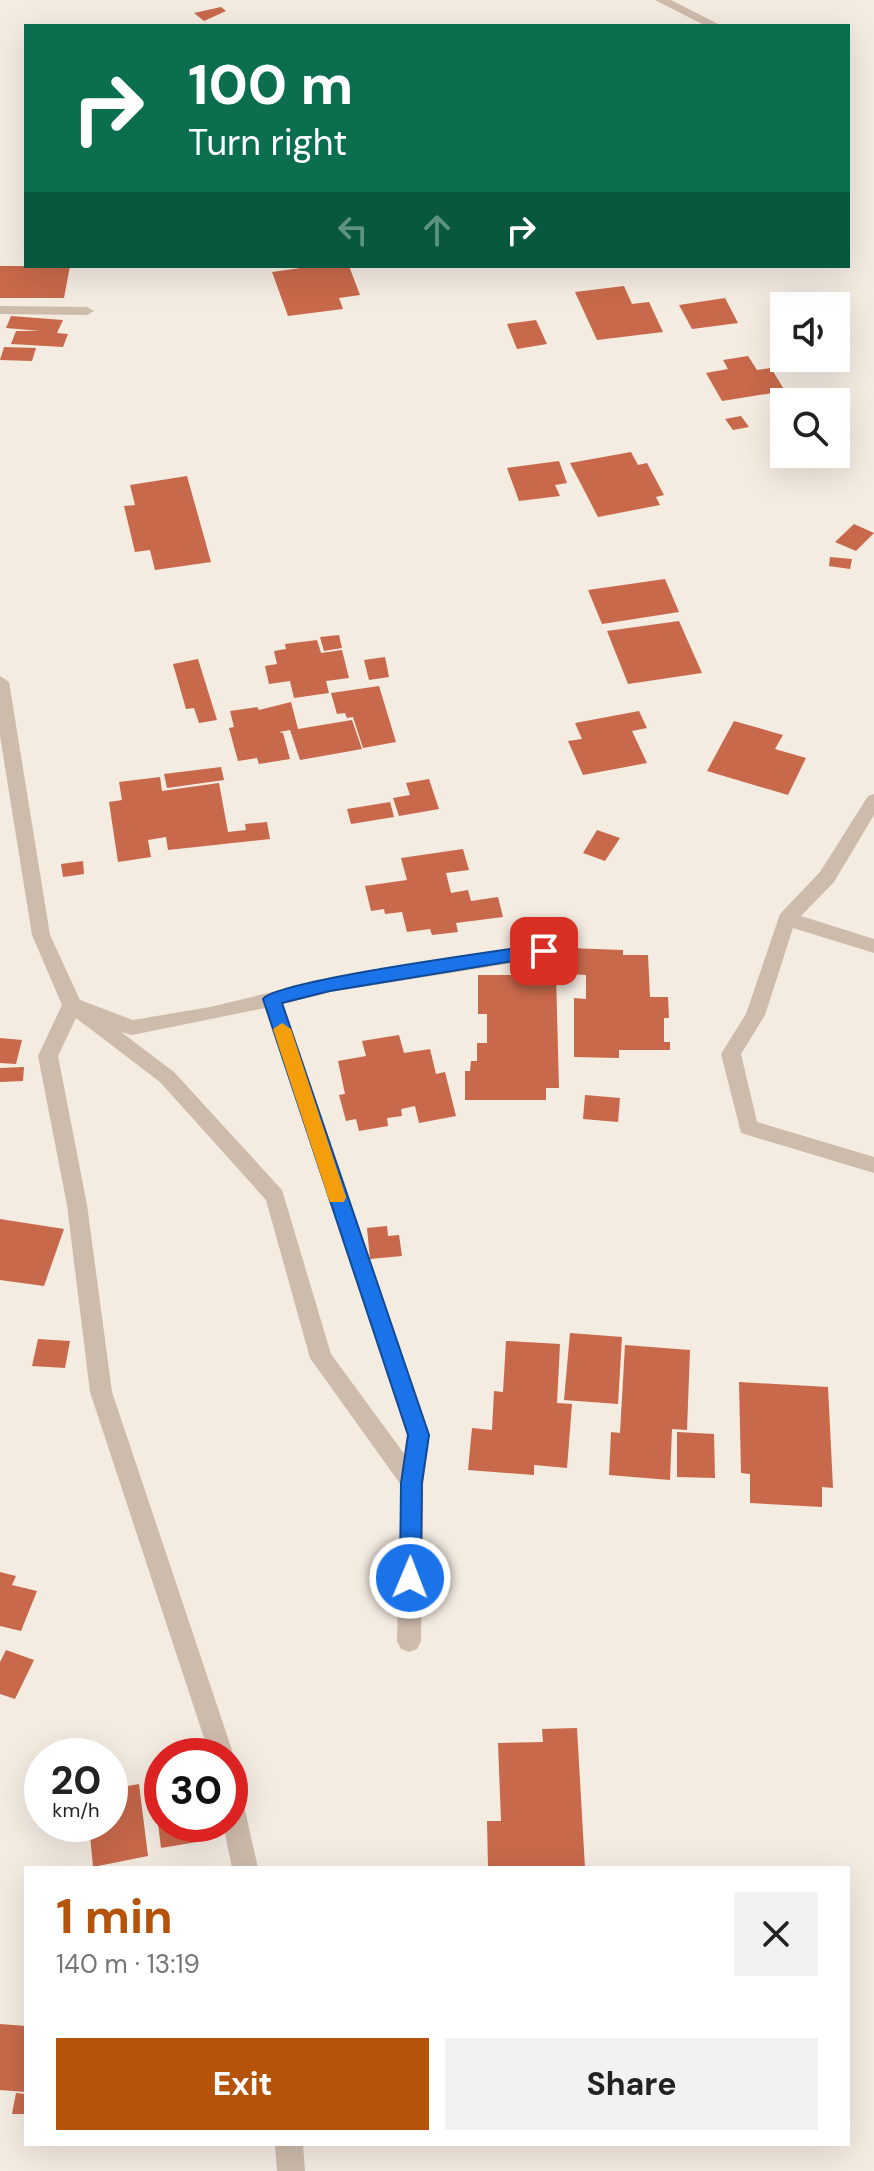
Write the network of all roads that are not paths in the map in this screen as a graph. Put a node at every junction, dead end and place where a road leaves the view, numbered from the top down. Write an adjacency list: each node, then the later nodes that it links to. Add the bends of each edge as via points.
1 (661, 0): 2 (street)
2 (712, 24)
3 (0, 310): 4 (street)
4 (87, 311)
5 (0, 682): 11 (street, via 41,935)
6 (874, 800): 7 (street, via 827,877)
7 (787, 919): 8 (street); 12 (street, via 755,1015 731,1054 748,1127)
8 (874, 946)
9 (544, 951): 10 (street)
10 (272, 999): 11 (street, via 132,1028); 13 (street, via 419,1435)
11 (72, 1005): 13 (street, via 167,1077 275,1196 321,1358); 15 (street, via 48,1056 77,1205 101,1392)
12 (874, 1165)
13 (412, 1483): 14 (street)
14 (409, 1641)
15 (216, 1738)
16 (240, 1842): 17 (street)
17 (245, 1866)
18 (289, 2146): 19 (street)
19 (291, 2171)

